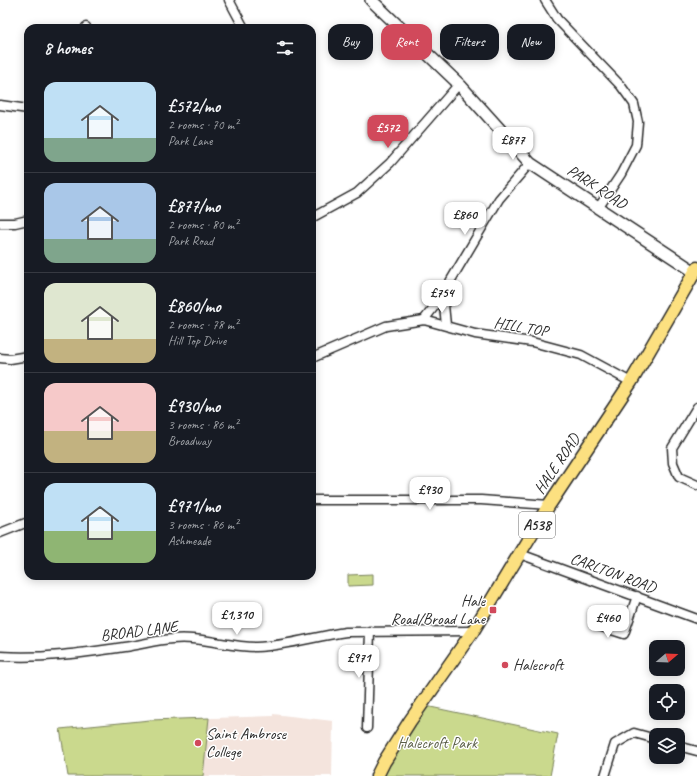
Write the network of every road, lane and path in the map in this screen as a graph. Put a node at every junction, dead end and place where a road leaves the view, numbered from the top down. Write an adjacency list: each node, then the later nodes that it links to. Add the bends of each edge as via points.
1 (228, 0): 4 (street)
2 (371, 0): 5 (main road, PARK ROAD)
3 (545, 0): 9 (street, via 557,19 621,86 634,104 638,122 636,145)
4 (242, 24)
5 (459, 84): 8 (main road, PARK ROAD); 10 (street, via 390,163 357,193)
6 (0, 105): 7 (street)
7 (24, 108)
8 (530, 163): 9 (main road, PARK ROAD); 14 (street, via 499,199)
9 (599, 207): 13 (main road, PARK ROAD)
10 (316, 215)
11 (24, 221): 12 (street)
12 (0, 223)
13 (696, 271): 20 (main road, HALE ROAD / A538)
14 (443, 295): 15 (street); 16 (street)
15 (424, 320): 16 (street, HILL TOP); 17 (street, HILL TOP, via 386,326)
16 (446, 325): 20 (street, HILL TOP, via 475,334 532,342 581,355)
17 (316, 356)
18 (24, 357): 19 (street)
19 (0, 358)
20 (631, 382): 24 (main road, HALE ROAD / A538)
21 (697, 407): 22 (street, via 672,448 673,463 679,477)
22 (697, 485)
23 (316, 500): 24 (street, via 482,500)
24 (549, 505): 27 (main road, HALE ROAD / A538)
25 (24, 524): 26 (street)
26 (0, 534)
27 (520, 554): 28 (street, CARLTON ROAD); 32 (main road, HALE ROAD / A538)
28 (637, 596): 29 (street, CARLTON ROAD); 30 (street, via 624,634)
29 (697, 619)
30 (599, 626)
31 (370, 631): 32 (street, BROAD LANE); 33 (street, BROAD LANE, via 326,635 282,646 255,647 196,639 172,639 45,656); 34 (street)
32 (473, 631): 38 (main road, HALE ROAD / A538, via 410,721)
33 (0, 656)
34 (367, 728)
35 (649, 737): 39 (street, via 634,733 615,744)
36 (685, 748): 37 (street)
37 (697, 751)
38 (377, 776)
39 (604, 776)

